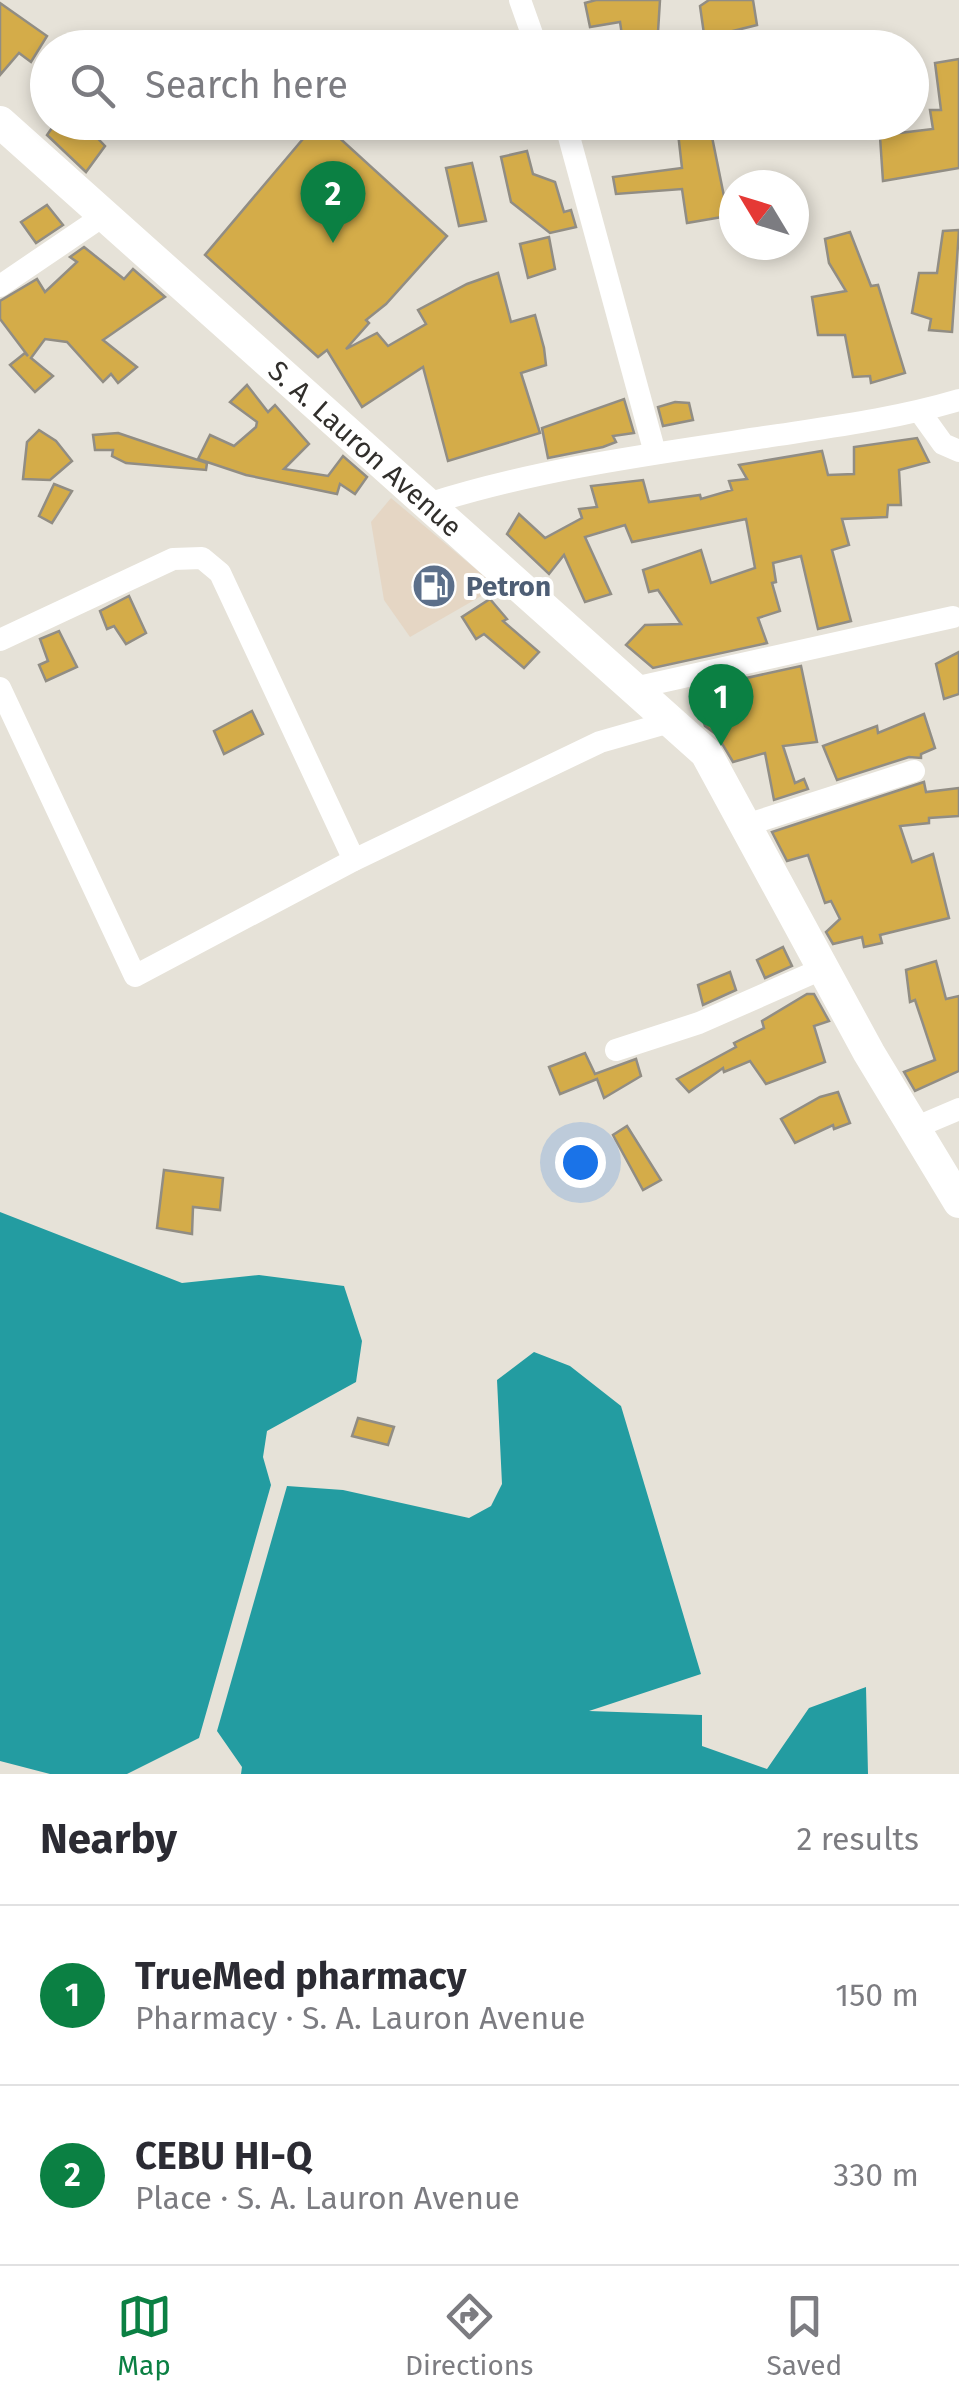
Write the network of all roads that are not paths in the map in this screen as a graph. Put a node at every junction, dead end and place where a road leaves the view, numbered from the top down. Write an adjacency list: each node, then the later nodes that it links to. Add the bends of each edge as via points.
1 (525, 1): 2 (street)
2 (532, 30)
3 (0, 122): 5 (highway, S. A. Lauron Avenue)
4 (569, 140): 10 (street)
5 (106, 214): 6 (street); 11 (highway, S. A. Lauron Avenue)
6 (0, 286)
7 (959, 400): 8 (street)
8 (920, 412): 9 (street, via 943,444); 10 (street)
9 (959, 451)
10 (655, 453): 11 (street)
11 (428, 504): 15 (highway, S. A. Lauron Avenue)
12 (953, 617): 15 (street)
13 (0, 640): 19 (street, via 173,559 202,558 220,573)
14 (0, 688): 19 (street, via 135,976)
15 (634, 688): 16 (highway, S. A. Lauron Avenue)
16 (670, 722): 18 (highway, S. A. Lauron Avenue, via 706,753); 19 (street, via 600,742)
17 (914, 770): 18 (street)
18 (746, 825): 20 (highway, S. A. Lauron Avenue)
19 (354, 860)
20 (824, 968): 21 (street, via 699,1024); 23 (highway, S. A. Lauron Avenue)
21 (616, 1050)
22 (959, 1109): 23 (street)
23 (912, 1129): 24 (highway, S. A. Lauron Avenue)
24 (959, 1202)

